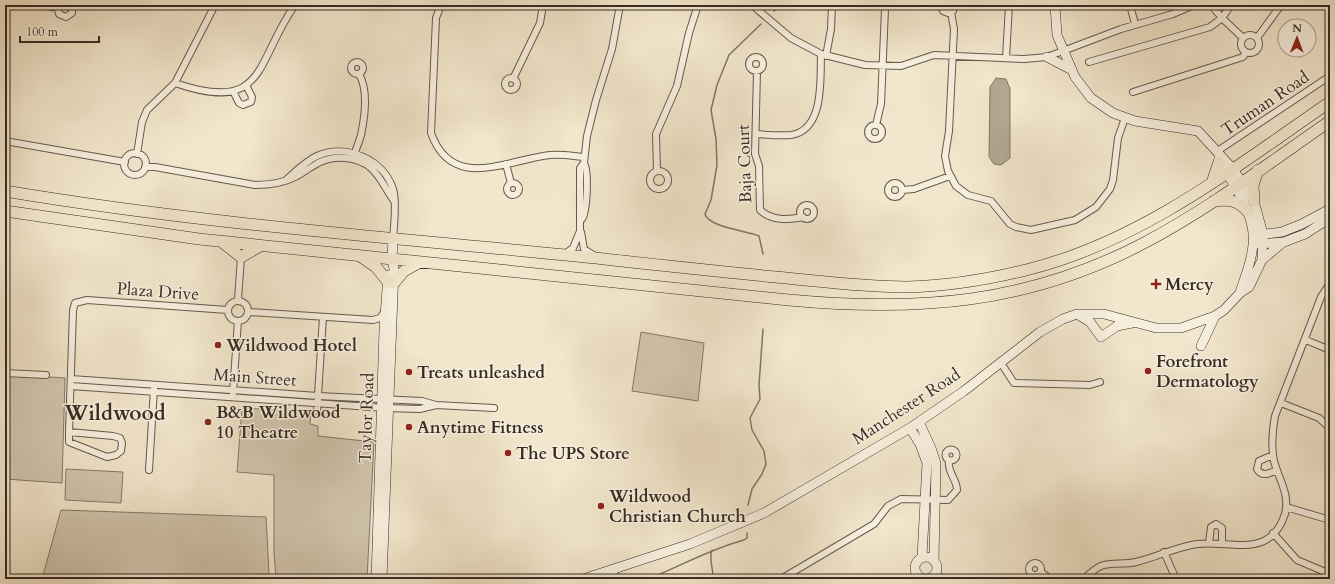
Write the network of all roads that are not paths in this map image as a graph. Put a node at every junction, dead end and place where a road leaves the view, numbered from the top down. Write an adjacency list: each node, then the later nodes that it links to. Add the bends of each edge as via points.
1 (40, 5): 22 (street)
2 (71, 5): 22 (street, via 73,11 68,16 61,16)
3 (214, 5): 41 (street)
4 (295, 5): 42 (street, via 255,79)
5 (441, 5): 56 (street, via 436,18 433,72 431,133 434,143 448,160 467,168 478,169)
6 (543, 5): 40 (street, via 540,23)
7 (620, 5): 54 (street, via 612,48 586,136)
8 (698, 5): 59 (street, via 677,86 656,134)
9 (752, 5): 30 (street, via 791,38)
10 (832, 5): 30 (street, via 831,30)
11 (888, 5): 12 (street); 35 (street, via 885,9)
12 (896, 5)
13 (941, 5): 23 (street, via 943,11)
14 (955, 5): 23 (street)
15 (1009, 5): 33 (street)
16 (1055, 5): 28 (street, via 1057,35)
17 (1130, 5): 25 (street)
18 (1194, 5): 25 (street, via 1173,14)
19 (1211, 5): 24 (street)
20 (1231, 5): 24 (street)
21 (1281, 5): 27 (street)
22 (59, 7)
23 (951, 12): 31 (street, via 954,29)
24 (1222, 18): 26 (street); 34 (street, via 1210,27 1187,35)
25 (1134, 24): 28 (street)
26 (1243, 38): 27 (street, via 1248,35); 29 (street, via 1241,45)
27 (1257, 38): 29 (street, via 1257,49)
28 (1064, 52): 32 (street); 36 (street)
29 (1246, 52): 44 (street, via 1243,57)
30 (823, 55): 35 (street, via 858,64); 49 (street, via 819,101 811,121 796,133)
31 (953, 55): 33 (street); 35 (street, via 934,55 901,66); 60 (street, via 949,132 944,156)
32 (1047, 57): 33 (street); 36 (street)
33 (1006, 58)
34 (1090, 62)
35 (883, 66): 48 (street, via 881,104)
36 (1072, 70): 46 (street, via 1091,98)
37 (757, 71): 49 (street, Baja Court)
38 (359, 74): 53 (street, via 365,94 362,131)
39 (1330, 76): 52 (street, Truman Road)
40 (513, 79)
41 (175, 83): 43 (street, via 195,90 216,93); 51 (street, via 147,110 142,122)
42 (246, 84): 43 (street); 43 (street, via 252,98 248,105 239,103)
43 (233, 91)
44 (1133, 92)
45 (1330, 102): 61 (highway)
46 (1125, 118): 52 (street, via 1198,131); 60 (street, via 1118,138 1115,174 1110,189 1096,207 1074,220 1031,230 1016,228 991,201 968,195 956,186)
47 (1330, 121): 58 (highway)
48 (876, 125)
49 (756, 134): 71 (street, Baja Court, via 755,154 760,210 774,218)
50 (5, 141): 55 (street)
51 (137, 154): 55 (street, via 129,156); 57 (street, via 144,159)
52 (1218, 156): 61 (street, via 1226,159); 63 (highway)
53 (354, 157): 57 (street, Taylor Road, via 326,160 296,176 265,185); 76 (street, Taylor Road, via 376,174 394,202)
54 (584, 160): 56 (street, via 552,155); 74 (street, via 587,167 585,215)
55 (125, 162): 57 (street, Taylor Road, via 126,170 133,174 139,174)
56 (506, 164): 62 (street)
57 (145, 167)
58 (1258, 170): 61 (highway); 67 (highway, via 1252,184)
59 (657, 171)
60 (950, 176): 64 (street, via 914,189)
61 (1233, 177): 63 (highway); 66 (highway); 67 (street, Manchester Road); 70 (street, Manchester Road); 85 (highway, via 1203,200)
62 (511, 183)
63 (1212, 183): 86 (highway, via 1141,227 1087,250 1032,268 959,283 908,287 851,284)
64 (902, 190)
65 (5, 191): 76 (highway, via 188,217)
66 (1214, 201): 70 (highway, via 1235,201 1242,204); 85 (highway, via 1168,230)
67 (1254, 201): 73 (street, Manchester Road)
68 (1330, 209): 75 (street)
69 (5, 212): 79 (highway)
70 (1248, 212): 78 (street, Manchester Road)
71 (802, 217)
72 (1330, 218): 80 (street, via 1305,234)
73 (1259, 219): 75 (street, via 1270,228); 77 (street, Manchester Road)
74 (580, 231): 83 (street, via 573,248); 86 (street, via 584,249)
75 (1282, 232): 77 (street)
76 (393, 239): 83 (highway); 87 (street, Taylor Road)
77 (1264, 239): 78 (street); 80 (street); 88 (street, Manchester Road)
78 (1253, 240): 92 (street, Manchester Road, via 1248,271)
79 (222, 241): 81 (highway); 84 (highway)
80 (1284, 242): 88 (street)
81 (261, 245): 82 (highway); 84 (highway)
82 (359, 256): 87 (highway); 90 (highway, via 376,267)
83 (562, 256): 86 (highway)
84 (241, 257): 93 (street)
85 (1115, 257): 89 (highway, via 1072,274 1018,290 961,301 889,306 818,303)
86 (598, 258)
87 (392, 259): 89 (highway); 90 (street, Taylor Road, via 394,266)
88 (1262, 260): 92 (street, Manchester Road, via 1249,287)
89 (420, 262): 90 (highway, via 404,271)
90 (391, 283): 95 (street, Taylor Road); 120 (street, Taylor Road)
91 (1330, 283): 104 (street, via 1321,297)
92 (1240, 293): 98 (street, Manchester Road, via 1224,310)
93 (238, 300): 94 (street, via 231,303); 96 (street, via 246,304)
94 (228, 310): 101 (street, via 230,318); 110 (street, Plaza Drive, via 87,300 78,302 74,306)
95 (385, 311): 100 (street, via 380,318); 103 (street, Taylor Road)
96 (249, 312): 99 (street); 101 (street, via 246,318)
97 (1077, 314): 102 (street, Manchester Road, via 1104,314); 102 (street, via 1090,322 1101,337 1117,326); 107 (street, Manchester Road, via 1040,332)
98 (1214, 316): 102 (street, Manchester Road, via 1181,328 1156,328); 105 (street)
99 (323, 317): 100 (street); 116 (street)
100 (374, 320): 103 (street)
101 (238, 321): 114 (street)
102 (1133, 322)
103 (384, 330): 120 (street, Taylor Road)
104 (1306, 340): 106 (street); 119 (street)
105 (1201, 346)
106 (1330, 350)
107 (1001, 363): 111 (street, via 1014,382 1090,385); 123 (street, Manchester Road)
108 (5, 373): 109 (street)
109 (46, 375)
110 (71, 379): 112 (street, Main Street); 113 (street)
111 (1100, 382)
112 (154, 384): 114 (street, Main Street); 115 (street)
113 (71, 386): 115 (street, Main Street); 126 (street)
114 (233, 390): 116 (street, Main Street); 117 (street)
115 (154, 392): 117 (street, Main Street); 129 (street)
116 (318, 396): 118 (street); 120 (street, Main Street)
117 (232, 397): 118 (street, Main Street)
118 (318, 403): 120 (street, Main Street); 122 (street)
119 (1281, 403): 125 (street, via 1319,418); 127 (street, via 1273,428)
120 (386, 404): 121 (street, Main Street, via 420,409 436,405); 146 (street, Taylor Road); 147 (street, Taylor Road)
121 (494, 408)
122 (317, 411)
123 (919, 422): 124 (street, Manchester Road); 132 (street, via 936,463)
124 (910, 428): 131 (street, via 920,444 927,463); 143 (street, Manchester Road, via 752,518)
125 (1330, 428)
126 (69, 432): 126 (street, via 69,442 108,458 121,451 120,438)
127 (1273, 455): 130 (street); 130 (street, via 1259,462 1257,469 1264,474)
128 (949, 460): 132 (street, via 950,472 957,485 956,493 948,500)
129 (149, 470)
130 (1277, 470): 133 (street, via 1285,492)
131 (926, 499): 132 (street); 139 (street); 149 (street, via 901,499 894,502 874,524)
132 (936, 500): 140 (street)
133 (1286, 507): 134 (street); 135 (street, via 1279,528)
134 (1330, 520)
135 (1273, 533): 137 (street, via 1264,540 1250,545); 144 (street, via 1297,560)
136 (1209, 543): 137 (street); 137 (street, via 1211,527 1216,524 1222,528); 138 (street)
137 (1222, 544)
138 (1164, 552): 152 (street, via 1138,562 1100,567); 153 (street)
139 (922, 558): 140 (street); 145 (street, via 915,567 917,574)
140 (934, 561): 142 (street, via 937,568)
141 (1041, 572): 151 (street)
142 (935, 573): 145 (street, via 930,578); 150 (street)
143 (615, 574): 148 (street, Manchester Road)
144 (1330, 574)
145 (922, 578)
146 (376, 579)
147 (382, 579)
148 (583, 579)
149 (781, 579)
150 (944, 579)
151 (1050, 579)
152 (1084, 579)
153 (1176, 579)

